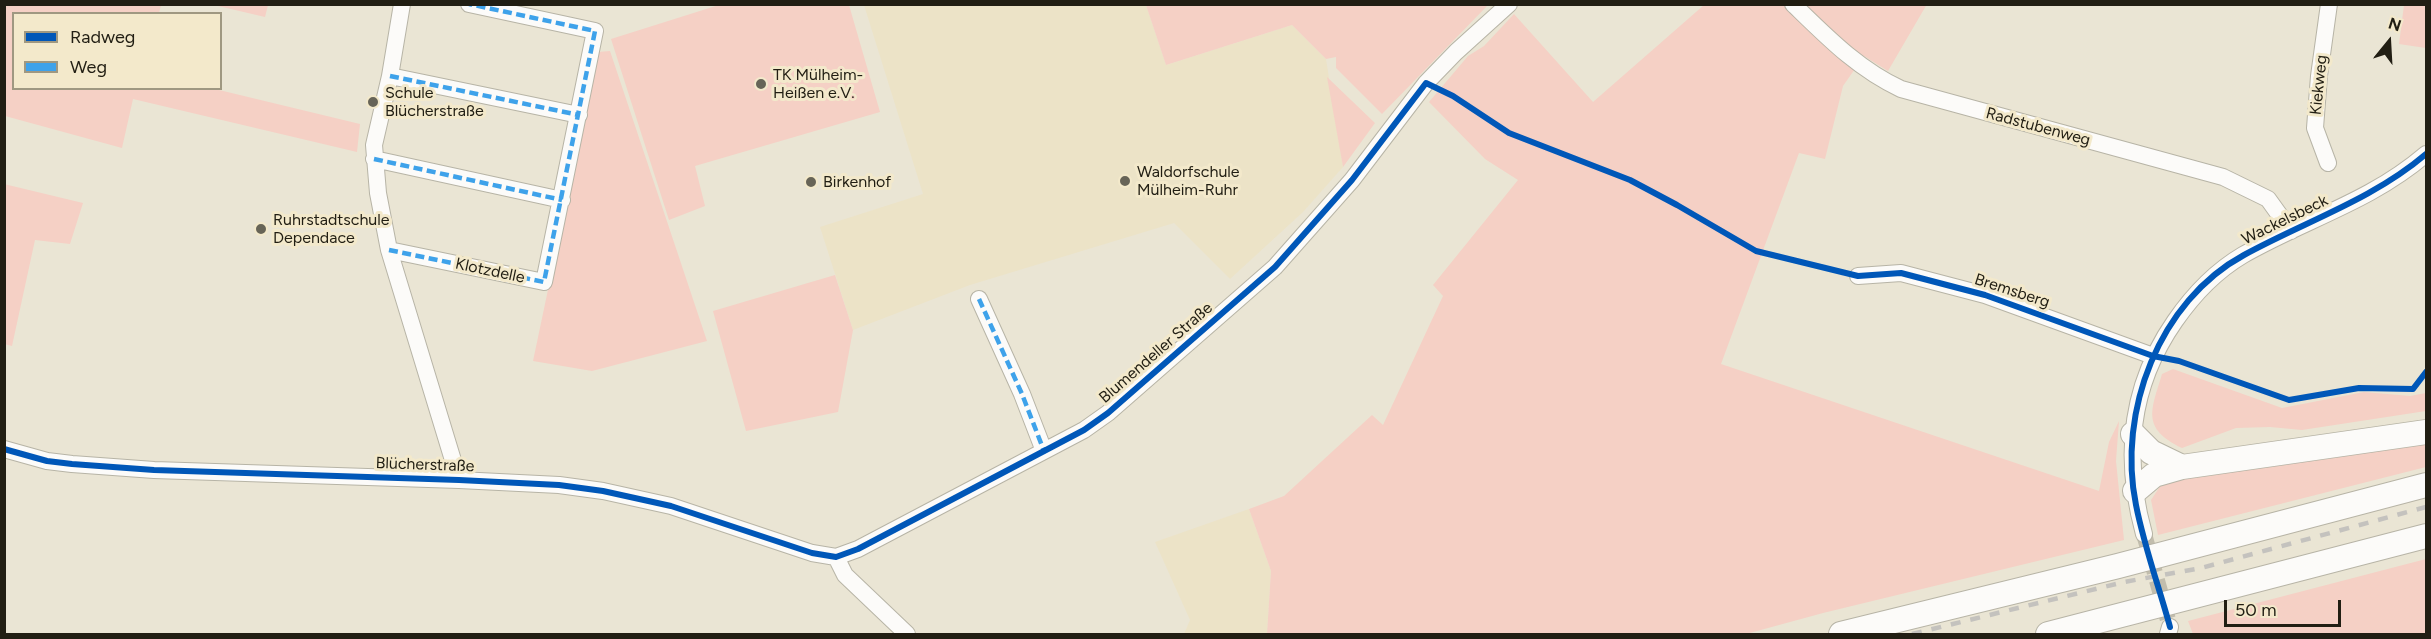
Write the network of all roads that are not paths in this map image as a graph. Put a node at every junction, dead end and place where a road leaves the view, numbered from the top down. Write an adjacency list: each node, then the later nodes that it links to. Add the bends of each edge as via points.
1 (402, 4): 6 (street)
2 (470, 4): 7 (street, Klotzdelle, via 595,31)
3 (1509, 4): 20 (street, Blumendeller Straße, via 1426,83 1352,180 1275,267 1108,413)
4 (1793, 4): 12 (street, Radstubenweg, via 1875,77 1901,89 2223,177 2268,199)
5 (2329, 4): 10 (street, Kiekweg, via 2315,128)
6 (390, 76): 7 (street); 9 (street)
7 (579, 115): 11 (street, Klotzdelle)
8 (2427, 154): 12 (street, Wackelsbeck, via 2365,197)
9 (374, 159): 11 (street); 13 (street)
10 (2328, 163)
11 (562, 200): 13 (street, Klotzdelle, via 544,282)
12 (2291, 231): 16 (street, Wackelsbeck, via 2242,256 2211,279 2188,303)
13 (389, 250): 22 (street)
14 (1858, 276): 16 (street, Bremsberg, via 1901,273 1985,295)
15 (979, 299): 20 (street)
16 (2154, 356): 18 (street, Wackelsbeck, via 2142,383)
17 (2427, 432): 21 (highway)
18 (2133, 434): 21 (highway, via 2151,452); 24 (street, Wackelsbeck)
19 (4, 449): 22 (street, Blücherstraße, via 64,463 142,469)
20 (1044, 451): 27 (street, Blumendeller Straße)
21 (2182, 466): 24 (highway, via 2154,475)
22 (459, 480): 27 (street, Blücherstraße, via 559,485 643,499 801,550)
23 (2427, 485): 29 (highway)
24 (2134, 491): 25 (street, Wackelsbeck)
25 (2144, 534)
26 (2427, 536): 30 (highway)
27 (836, 557): 28 (street, via 845,576)
28 (907, 634)
29 (1841, 634)
30 (2048, 634)

